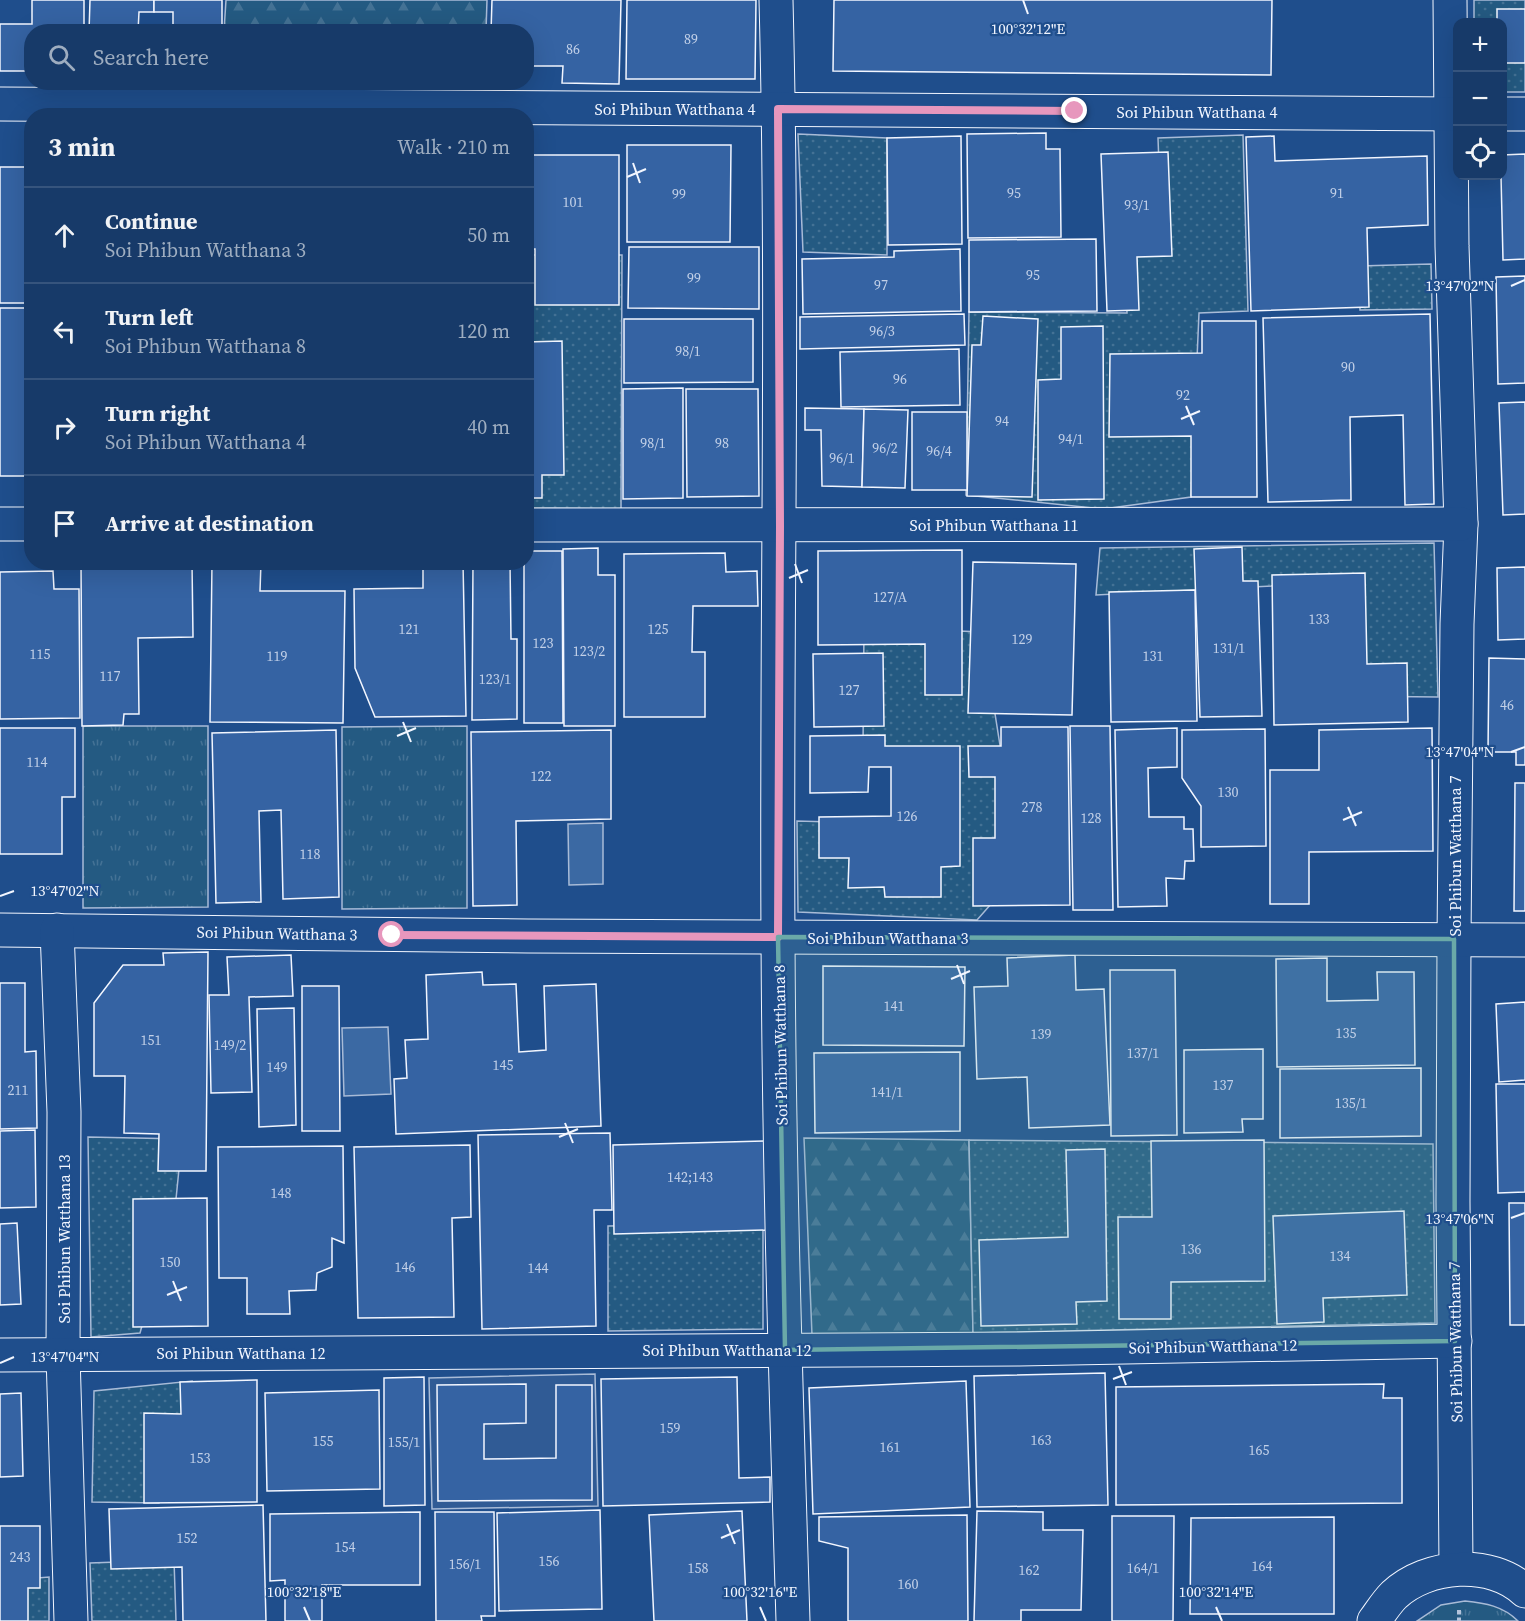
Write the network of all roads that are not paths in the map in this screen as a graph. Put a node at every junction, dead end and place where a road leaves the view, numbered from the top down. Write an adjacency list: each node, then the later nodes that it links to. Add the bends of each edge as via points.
1 (776, 0): 5 (street, Soi Phibun Watthana 8)
2 (1450, 0): 3 (street, Soi Phibun Watthana 7)
3 (1453, 86)
4 (0, 104): 5 (street, Soi Phibun Watthana 4)
5 (778, 109): 6 (street, Soi Phibun Watthana 4); 14 (street, Soi Phibun Watthana 8)
6 (1453, 114)
7 (1507, 114): 8 (street)
8 (1525, 114)
9 (1454, 126): 11 (street, Soi Phibun Watthana 7, via 1452,246)
10 (0, 524): 12 (street)
11 (1461, 524): 14 (street, Soi Phibun Watthana 11); 18 (street, Soi Phibun Watthana 7)
12 (24, 525)
13 (534, 525): 14 (street, Soi Phibun Watthana 11)
14 (780, 526): 17 (street, Soi Phibun Watthana 8)
15 (0, 930): 16 (street, Soi Phibun Watthana 3)
16 (57, 930): 17 (street, Soi Phibun Watthana 3); 23 (street, Soi Phibun Watthana 13, via 64,1112)
17 (778, 937): 18 (street, Soi Phibun Watthana 3); 21 (street, Soi Phibun Watthana 8)
18 (1454, 939): 19 (street, Soi Phibun Watthana 3); 20 (street, Soi Phibun Watthana 7)
19 (1525, 940)
20 (1455, 1341): 21 (street, Soi Phibun Watthana 12); 24 (street, Soi Phibun Watthana 7)
21 (785, 1350): 23 (street, Soi Phibun Watthana 12); 27 (street, Soi Phibun Watthana 8)
22 (0, 1355): 23 (street, Soi Phibun Watthana 12)
23 (63, 1355): 26 (street, Soi Phibun Watthana 13)
24 (1456, 1568): 25 (street, via 1489,1572); 28 (street, via 1424,1576 1394,1595)
25 (1525, 1591)
26 (71, 1621)
27 (793, 1621)
28 (1374, 1621)

